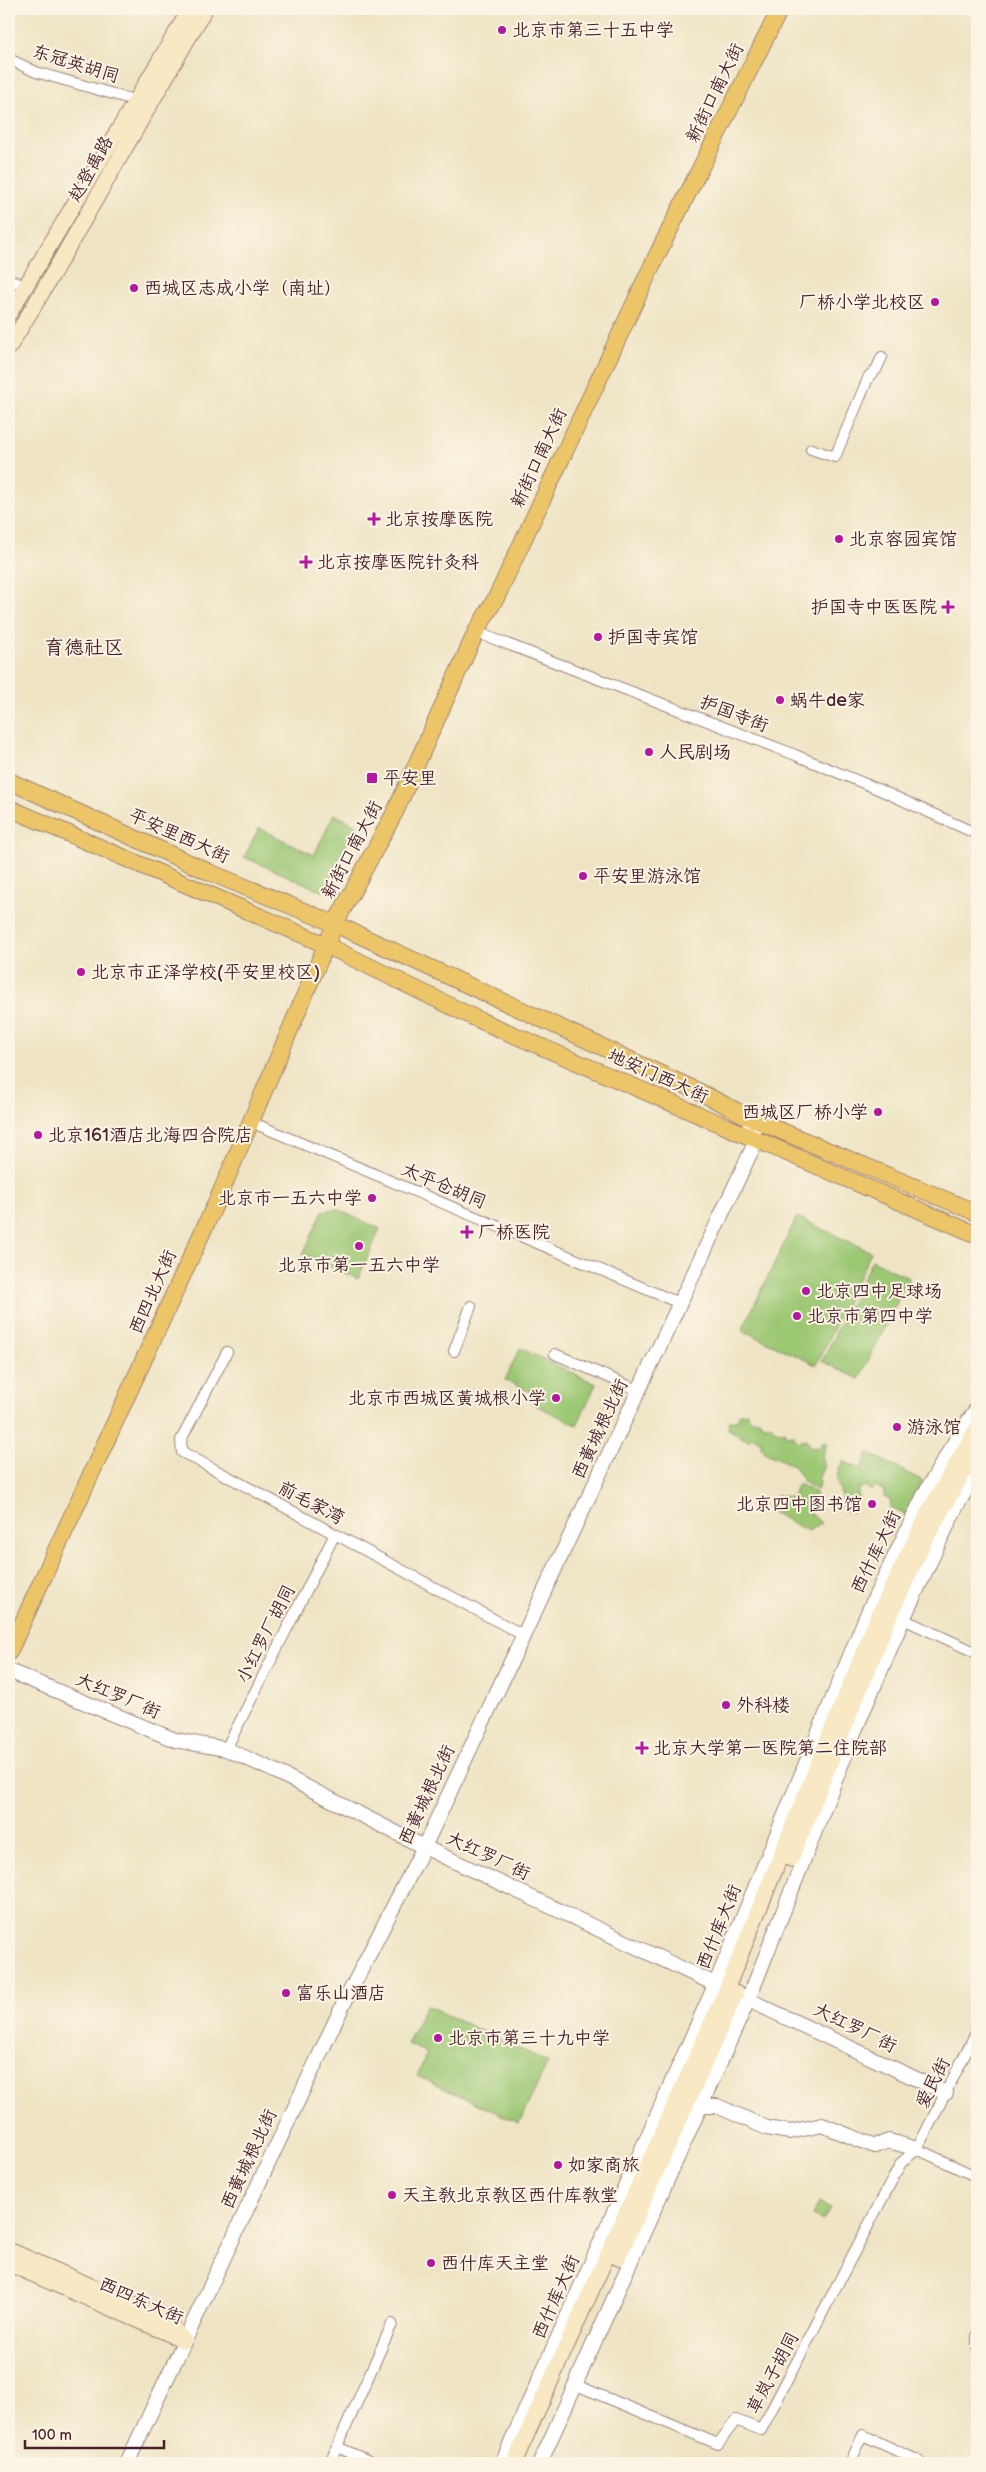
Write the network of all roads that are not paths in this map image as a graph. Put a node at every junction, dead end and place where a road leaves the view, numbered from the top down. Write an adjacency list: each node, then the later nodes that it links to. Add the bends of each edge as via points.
1 (190, 9): 5 (main road, 赵登禹路)
2 (205, 9): 5 (main road, 赵登禹路)
3 (780, 9): 12 (main road, 新街口南大街, via 658,253 497,596)
4 (9, 59): 5 (street, 东冠英胡同, via 36,72)
5 (141, 102): 7 (main road, 赵登禹路); 9 (main road, 赵登禹路, via 40,296)
6 (9, 279): 7 (street)
7 (24, 286): 8 (main road, 赵登禹路)
8 (9, 314)
9 (9, 347)
10 (882, 357): 11 (street, via 869,376 834,457)
11 (811, 449)
12 (476, 632): 15 (street, 护国寺街, via 793,754); 16 (main road, 新街口南大街, via 395,812)
13 (9, 781): 16 (main road, 平安里西大街, via 209,872)
14 (9, 808): 17 (main road)
15 (977, 834)
16 (335, 924): 17 (main road, 新街口南大街); 18 (main road, 地安门西大街, via 700,1092)
17 (326, 944): 19 (main road, 西四北大街); 20 (main road, 地安门西大街, via 477,1019)
18 (748, 1118): 20 (street); 21 (main road, 地安门西大街)
19 (251, 1122): 23 (street, 太平仓胡同); 36 (main road, 西四北大街)
20 (756, 1141): 22 (main road, 地安门西大街); 23 (street, 西黄城根北街)
21 (977, 1213)
22 (977, 1235)
23 (678, 1303): 28 (street, 西黄城根北街)
24 (471, 1306): 25 (street)
25 (454, 1351)
26 (226, 1352): 33 (street, 前毛家湾, via 181,1440 182,1452)
27 (555, 1354): 28 (street)
28 (638, 1390): 35 (street, 西黄城根北街)
29 (977, 1408): 41 (street, 西什库大街, via 925,1493 868,1612)
30 (977, 1428): 41 (main road, 西什库大街, via 929,1511 878,1616)
31 (977, 1448): 41 (main road, 西什库大街, via 923,1544 888,1620)
32 (977, 1471): 34 (street, 西什库大街, via 955,1509)
33 (334, 1534): 35 (street, 前毛家湾); 39 (street, 小红罗厂胡同)
34 (903, 1619): 37 (street); 41 (street, 西什库大街, via 855,1730)
35 (523, 1635): 40 (street, 西黄城根北街)
36 (9, 1652)
37 (977, 1653)
38 (9, 1671): 39 (street, 大红罗厂街, via 174,1740)
39 (226, 1749): 40 (street, 大红罗厂街)
40 (424, 1847): 41 (street, 大红罗厂街); 51 (street, 西黄城根北街, via 343,2005)
41 (732, 1990): 43 (street, 大红罗厂街); 44 (main road, 西什库大街); 59 (street, 西什库大街); 60 (main road, 西什库大街)
42 (977, 2031): 43 (street, 爱民街)
43 (946, 2093): 45 (street, 爱民街)
44 (694, 2106): 45 (street, via 718,2106 767,2128 790,2132 822,2125 875,2146 889,2141); 53 (street, 西什库大街); 61 (main road, 西什库大街)
45 (917, 2149): 46 (street); 53 (street, 草岚子胡同, via 901,2163 761,2430 736,2420 718,2444)
46 (977, 2177)
47 (9, 2250): 51 (main road, 西四东大街, via 166,2318)
48 (9, 2264): 51 (main road, 西四东大街)
49 (392, 2324): 54 (street)
50 (977, 2336): 52 (street)
51 (184, 2341): 56 (street, 西黄城根北街)
52 (977, 2348)
53 (576, 2385): 62 (street, 西什库大街)
54 (337, 2447): 57 (street); 58 (street)
55 (918, 2461): 63 (street, via 863,2434)
56 (127, 2463)
57 (330, 2463)
58 (374, 2463)
59 (502, 2463)
60 (514, 2463)
61 (525, 2463)
62 (540, 2463)
63 (850, 2463)

